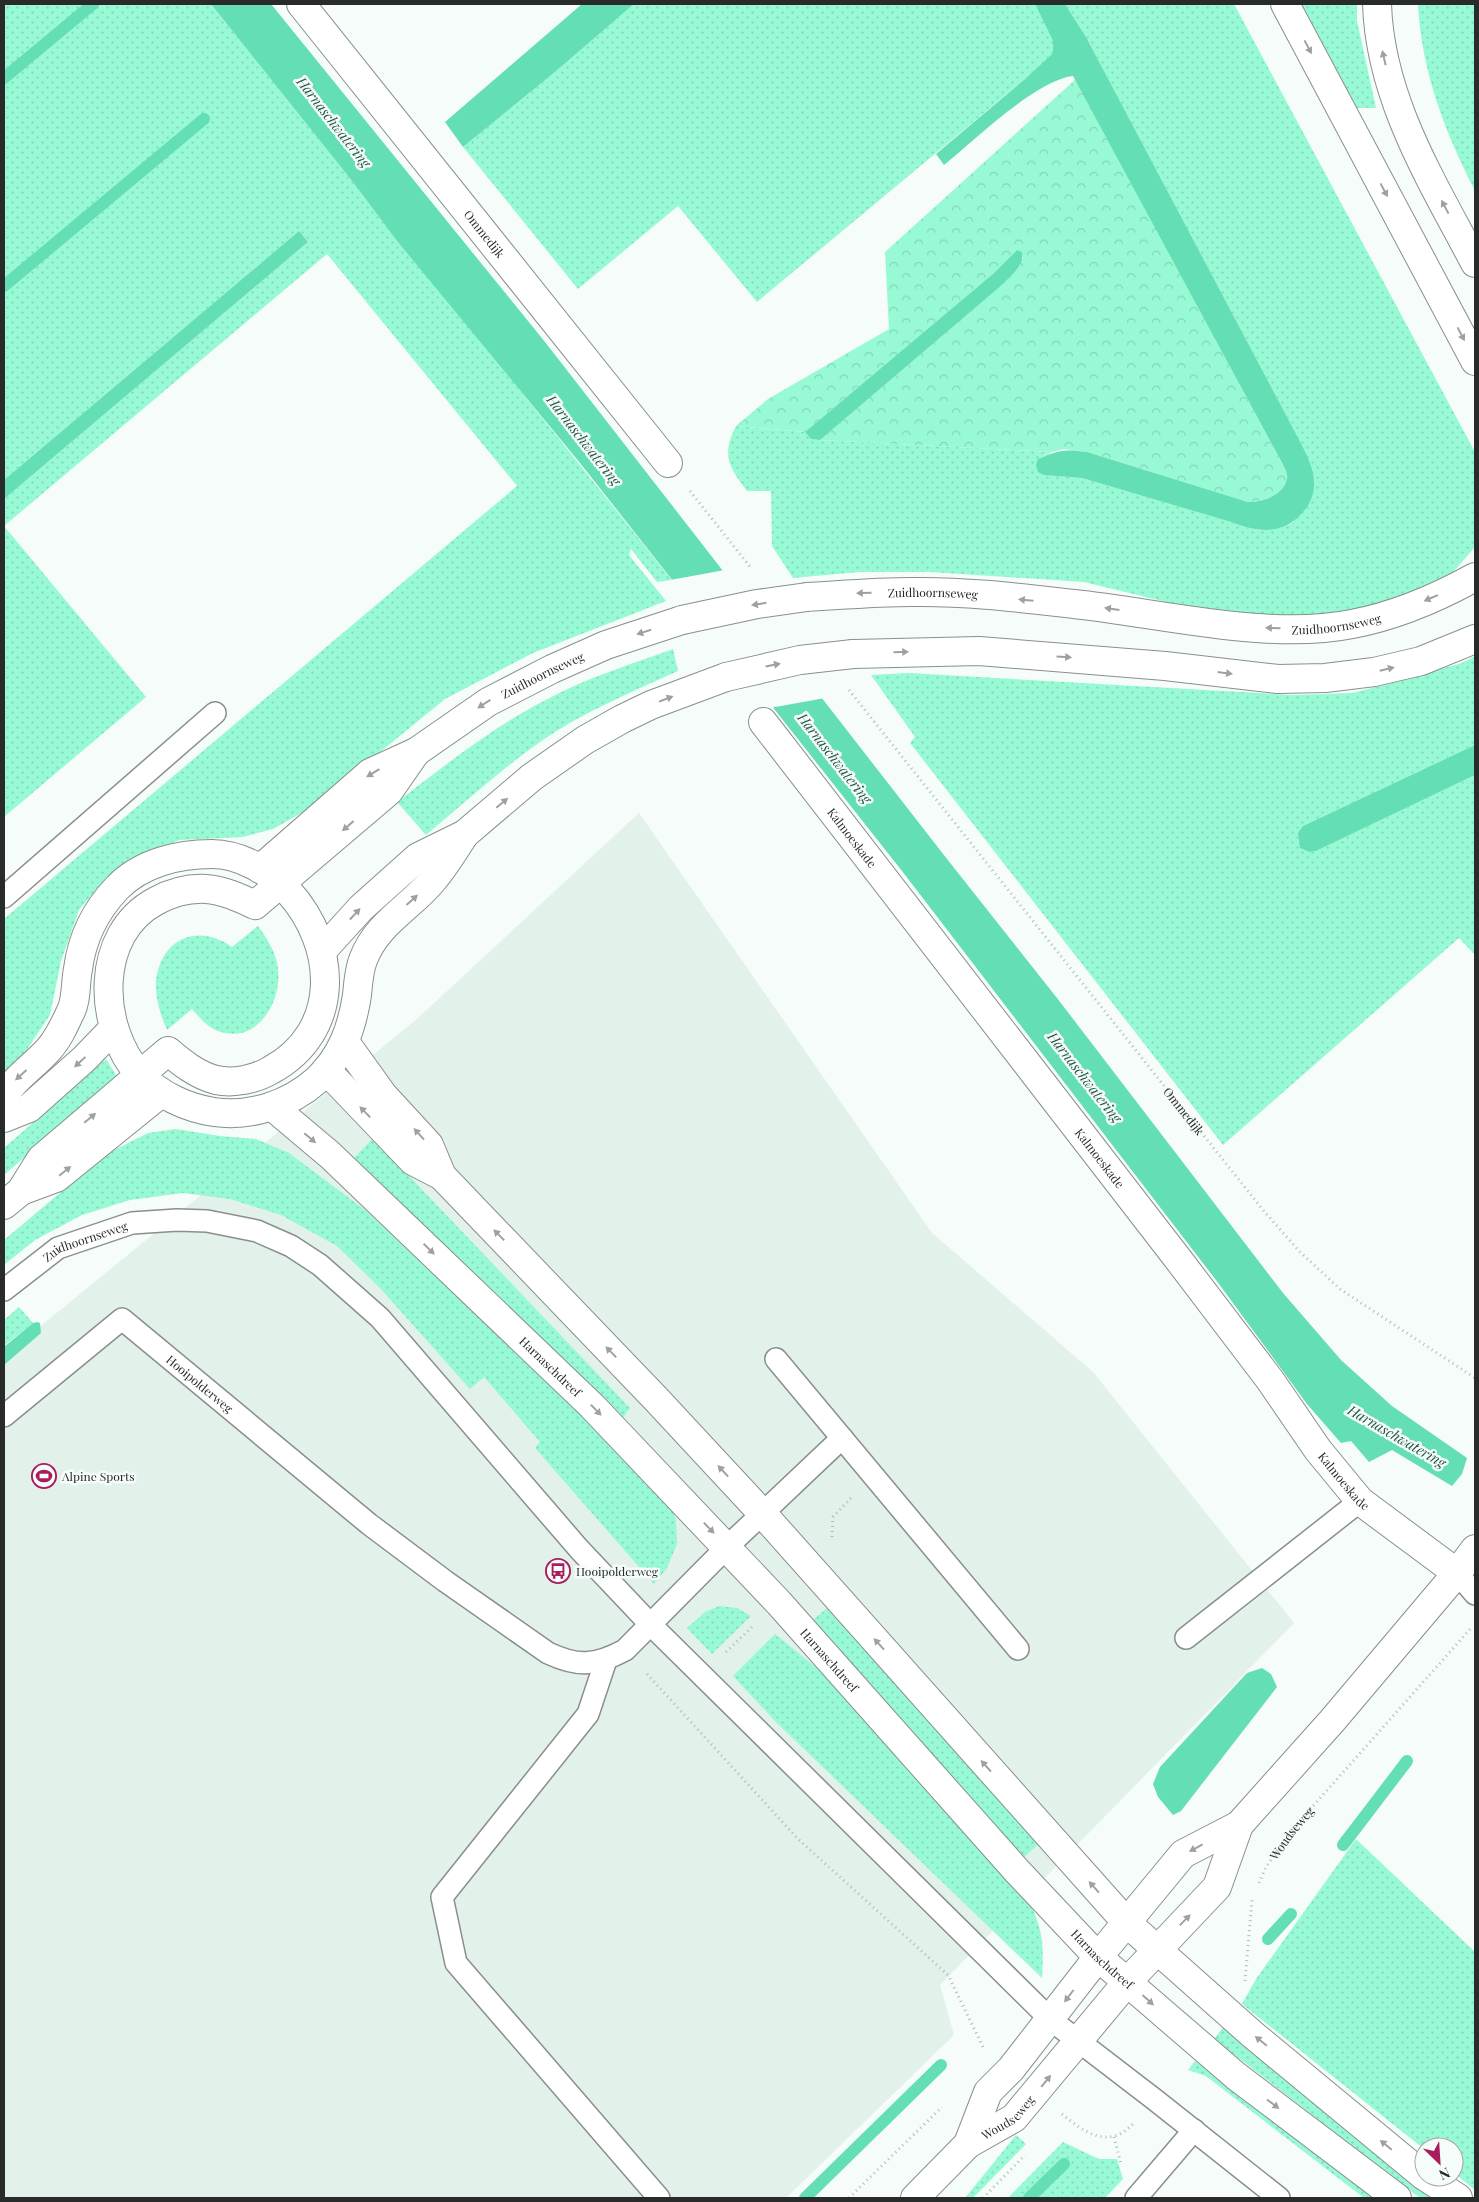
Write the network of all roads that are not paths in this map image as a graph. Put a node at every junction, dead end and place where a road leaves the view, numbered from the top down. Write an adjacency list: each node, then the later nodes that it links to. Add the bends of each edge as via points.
1 (301, 4): 6 (main road, Ommedijk)
2 (1285, 4): 5 (main road, one-way to 5)
3 (1377, 4): 4 (main road, one-way to 3, via 1420,160 1400,112 1385,65)
4 (1475, 264)
5 (1475, 361)
6 (668, 463)
7 (1475, 577): 12 (main road, Zuidhoornseweg, one-way to 12, bridge, via 1379,618 1350,625 1305,628 1228,624 1075,604 914,592 807,597 682,620 606,645 552,668 488,702 416,752 370,773)
8 (1475, 639): 11 (main road, one-way to 8, bridge, via 532,777 622,719 726,676 800,660 852,654 979,651 1278,679 1325,678 1374,672 1421,661)
9 (215, 713): 13 (lane)
10 (763, 722): 30 (main road, Kalmoeskade, via 1178,1259 1270,1380 1318,1450)
11 (465, 834): 14 (main road, one-way to 11, via 361,908 418,857); 17 (main road, one-way to 11, via 355,1008 362,961 372,940 387,922 433,881)
12 (271, 876): 14 (main road, via 310,919); 15 (main road, Zuidhoornseweg, via 255,905 224,892 206,889 167,895 144,907 126,926 116,945 108,994); 21 (main road, one-way to 21, via 224,854 200,854 154,864 118,887 89,928 78,967 72,1010 50,1049 10,1084)
13 (4, 897)
14 (322, 951): 16 (main road, via 326,974 324,994 317,1021)
15 (114, 1028): 19 (main road); 23 (main road, one-way to 23, via 84,1060 29,1108)
16 (305, 1042): 18 (main road); 19 (main road, via 280,1065 262,1075 239,1081 217,1080 200,1074 168,1051)
17 (345, 1042): 18 (main road); 24 (main road, one-way to 17, via 429,1145 383,1095)
18 (326, 1070): 22 (main road, via 316,1081); 24 (main road, one-way to 18, via 413,1162)
19 (140, 1074): 20 (main road); 25 (main road, one-way to 19, via 42,1159)
20 (162, 1093): 22 (main road, via 191,1106 228,1114); 25 (main road, one-way to 20, via 56,1178)
21 (4, 1095)
22 (273, 1107): 32 (main road, Harnaschdreef, one-way to 32, via 336,1161 585,1399)
23 (4, 1118)
24 (442, 1176): 31 (main road, one-way to 24)
25 (12, 1198)
26 (4, 1290): 36 (lane, Zuidhoornseweg, via 58,1248 132,1223 207,1221 257,1231 291,1246 320,1265 380,1318 579,1549)
27 (776, 1359): 29 (lane)
28 (4, 1416): 39 (lane, Hooipolderweg, via 122,1319 369,1524 445,1581 548,1653 566,1661 586,1664)
29 (842, 1438): 31 (lane, Hooipolderweg); 38 (lane)
30 (1360, 1501): 34 (main road, Kalmoeskade); 37 (lane)
31 (762, 1513): 32 (lane, Hooipolderweg); 41 (main road, one-way to 31)
32 (727, 1547): 36 (lane, Hooipolderweg); 43 (main road, Harnaschdreef)
33 (1475, 1549): 34 (main road, Woudseweg)
34 (1457, 1573): 35 (lane); 40 (main road, Woudseweg)
35 (1475, 1594)
36 (651, 1625): 39 (lane, Hooipolderweg, via 625,1650); 45 (lane)
37 (1186, 1638)
38 (1018, 1649)
39 (606, 1660): 51 (lane, via 588,1714 442,1897 456,1963)
40 (1239, 1825): 41 (main road, Woudseweg, one-way to 41, via 1183,1854); 42 (main road, Woudseweg, one-way to 40, via 1217,1887)
41 (1127, 1923): 42 (main road); 43 (main road, Woudseweg)
42 (1157, 1950): 44 (main road, Woudseweg); 49 (main road, one-way to 42, via 1224,2010)
43 (1098, 1957): 44 (main road, Harnaschdreef); 45 (main road, Woudseweg, one-way to 45)
44 (1128, 1981): 46 (main road, Woudseweg); 55 (main road, Harnaschdreef, one-way to 55, via 1236,2076)
45 (1051, 2020): 46 (lane); 48 (main road, Woudseweg, via 988,2092)
46 (1079, 2041): 47 (lane); 48 (main road, Woudseweg, one-way to 46, via 1014,2118)
47 (1194, 2130): 53 (lane); 54 (lane)
48 (968, 2144): 52 (main road, Woudseweg)
49 (1414, 2167)
50 (1442, 2187): 56 (main road)
51 (659, 2198)
52 (915, 2198)
53 (1136, 2198)
54 (1279, 2198)
55 (1396, 2198)
56 (1458, 2198)

